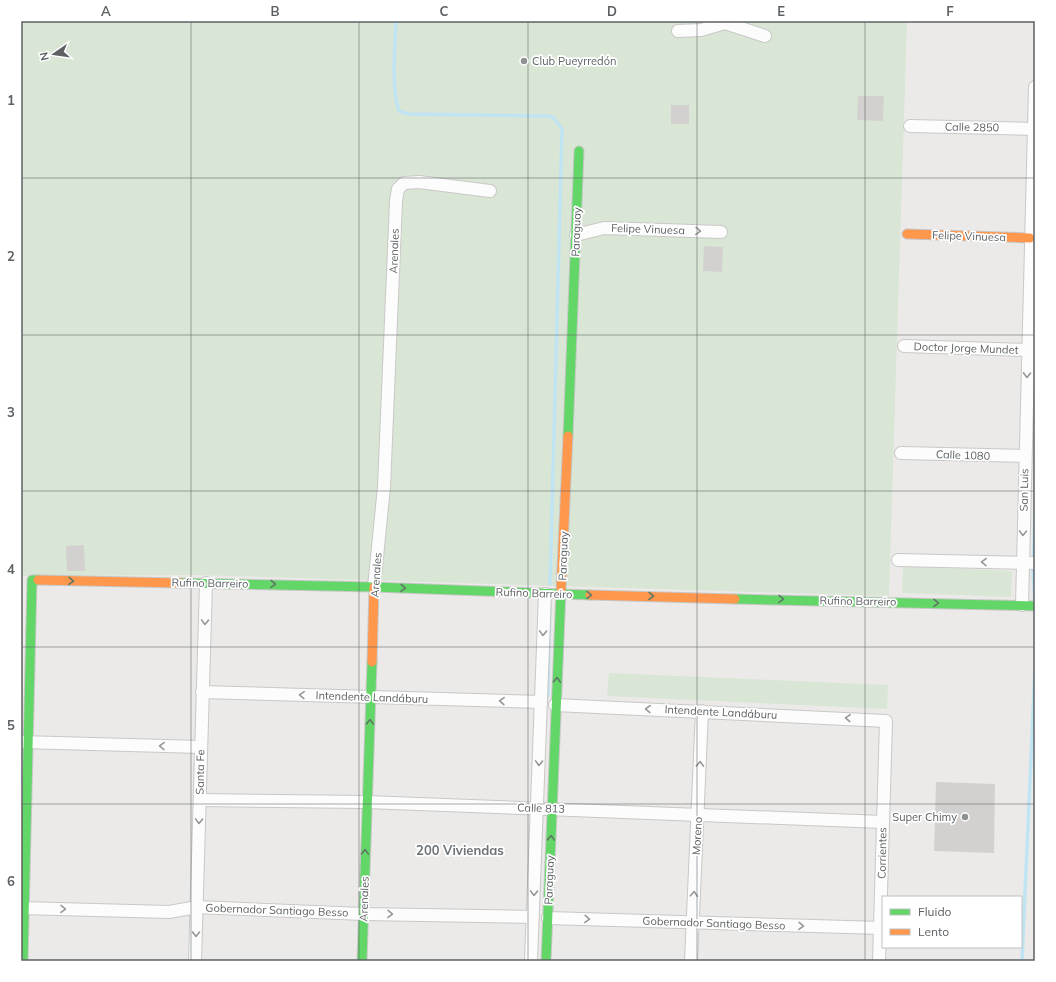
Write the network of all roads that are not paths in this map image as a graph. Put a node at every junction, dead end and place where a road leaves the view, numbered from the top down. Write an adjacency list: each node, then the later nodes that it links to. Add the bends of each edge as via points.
1 (725, 22): 2 (street, via 701,30); 3 (street)
2 (678, 31)
3 (765, 36)
4 (1035, 87): 6 (street, San Luis)
5 (910, 126): 6 (street, Calle 2850)
6 (1034, 129): 12 (street, San Luis)
7 (579, 151): 10 (street, Paraguay)
8 (490, 191): 21 (street, Arenales, via 419,182 404,183 398,189 384,487)
9 (721, 232): 10 (street, Felipe Vinuesa, one-way to 9, via 604,228)
10 (576, 234): 23 (street, Paraguay)
11 (907, 234): 12 (street, Felipe Vinuesa)
12 (1030, 238): 14 (street, San Luis)
13 (904, 346): 14 (street, Doctor Jorge Mundet)
14 (1028, 350): 16 (street, San Luis, one-way to 16)
15 (901, 453): 16 (street, Calle 1080)
16 (1025, 456): 18 (street, San Luis, one-way to 18)
17 (898, 560): 18 (street, one-way to 17)
18 (1022, 563): 19 (street); 24 (street, San Luis)
19 (1035, 563)
20 (206, 582): 21 (street, Rufino Barreiro, one-way to 21); 26 (street, Santa Fe, one-way to 26); 32 (street, Rufino Barreiro, one-way to 20, via 32,580)
21 (374, 587): 22 (street, Rufino Barreiro, one-way to 22); 27 (street, Arenales)
22 (545, 594): 23 (street, Rufino Barreiro); 28 (street, Paraguay, one-way to 28)
23 (562, 594): 24 (street, Rufino Barreiro, one-way to 24); 29 (street, Paraguay, one-way to 23)
24 (1022, 605): 25 (street, Rufino Barreiro)
25 (1035, 606)
26 (202, 692): 27 (street, Intendente Landáburu, one-way to 26); 33 (street, Santa Fe)
27 (371, 697): 28 (street, Intendente Landáburu, one-way to 27); 35 (street, Arenales, one-way to 27)
28 (541, 702): 36 (street, Paraguay, one-way to 36)
29 (555, 706): 30 (street, Intendente Landáburu, one-way to 29); 37 (street, Paraguay)
30 (702, 711): 31 (street, Intendente Landáburu, one-way to 30); 38 (street, Moreno, one-way to 30)
31 (886, 720): 39 (street, Corrientes)
32 (24, 742): 33 (street, one-way to 32); 41 (street)
33 (201, 747): 34 (street, Santa Fe)
34 (200, 800): 35 (street, Calle 813); 40 (street, Santa Fe, one-way to 40)
35 (367, 802): 36 (street, Calle 813); 42 (street, Arenales, one-way to 35)
36 (537, 808): 37 (street, Calle 813); 43 (street, Paraguay, one-way to 43)
37 (552, 809): 38 (street, Calle 813); 44 (street, Paraguay, one-way to 37)
38 (698, 815): 39 (street, Calle 813); 45 (street, Moreno, one-way to 38)
39 (883, 822): 46 (street, Corrientes)
40 (197, 907): 41 (street, Gobernador Santiago Besso, one-way to 40, via 169,912); 42 (street, Gobernador Santiago Besso); 48 (street, Santa Fe, one-way to 48)
41 (22, 908): 47 (street)
42 (363, 914): 43 (street, Gobernador Santiago Besso, one-way to 43); 49 (street, Arenales)
43 (533, 917): 50 (street, Paraguay)
44 (548, 918): 45 (street, Gobernador Santiago Besso, one-way to 45); 51 (street, Paraguay)
45 (693, 922): 46 (street, Gobernador Santiago Besso, one-way to 46); 52 (street, Moreno)
46 (881, 928): 53 (street, Corrientes)
47 (22, 961)
48 (195, 961)
49 (362, 961)
50 (531, 961)
51 (546, 961)
52 (691, 961)
53 (879, 961)

